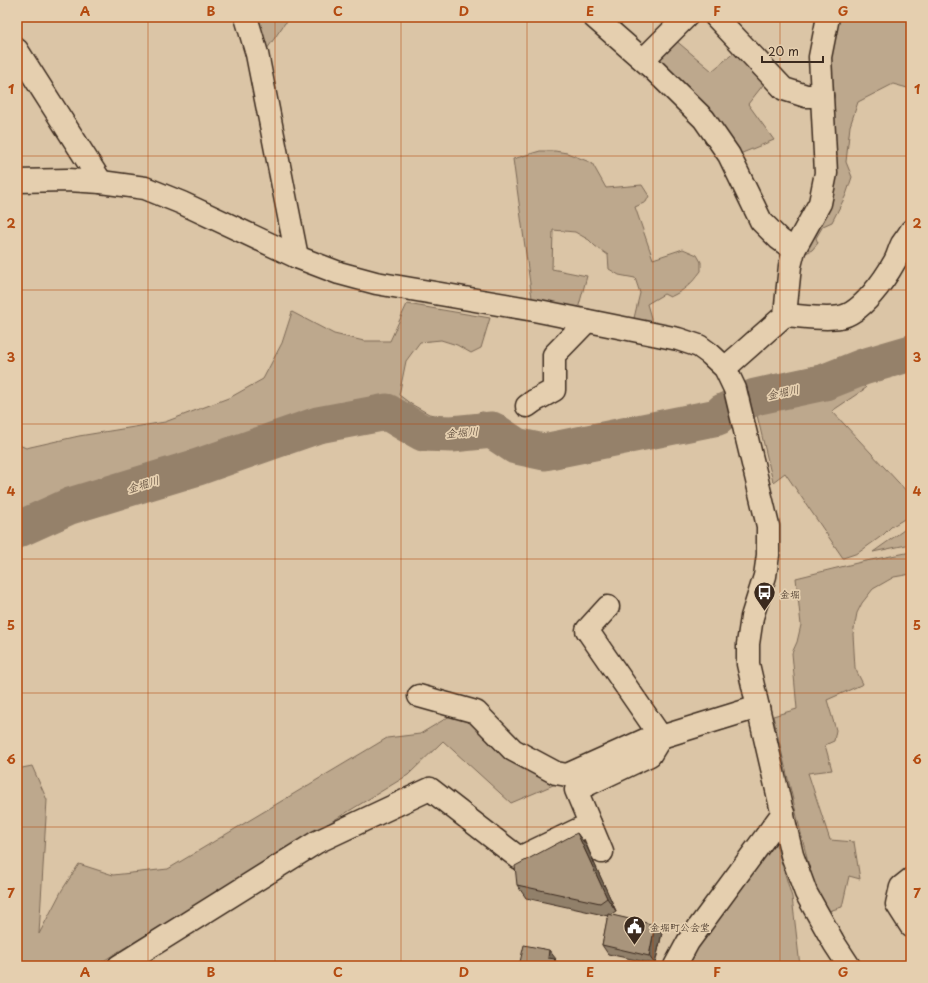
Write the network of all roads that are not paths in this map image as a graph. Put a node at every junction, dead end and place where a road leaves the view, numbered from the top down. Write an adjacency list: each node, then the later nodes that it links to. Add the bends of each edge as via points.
1 (246, 17): 13 (street, via 257,54)
2 (594, 17): 7 (street)
3 (686, 17): 7 (street, via 647,56)
4 (716, 17): 8 (street, via 784,89 806,96)
5 (828, 17): 8 (street, via 820,57)
6 (17, 50): 10 (street)
7 (650, 66): 12 (street, via 704,119 729,155 762,221)
8 (822, 96): 12 (street, via 826,173 820,203)
9 (17, 181): 10 (street)
10 (101, 182): 13 (street, via 145,188)
11 (911, 231): 14 (street, via 877,288 852,313 830,318)
12 (794, 250): 14 (street)
13 (296, 257): 15 (street, via 376,283)
14 (785, 315): 16 (street)
15 (587, 321): 16 (street, via 678,339 699,346); 17 (street, via 554,355 554,390)
16 (725, 368): 20 (street, via 735,389 768,526 766,569 752,617 748,644 748,664)
17 (527, 406)
18 (608, 607): 21 (street, via 587,630)
19 (419, 696): 21 (street, via 476,712 513,750 556,773 567,775 645,740)
20 (758, 707): 21 (street); 22 (street)
21 (661, 737): 23 (street, via 650,755 576,790)
22 (783, 813): 28 (street, via 688,942); 29 (street, via 792,855 806,893)
23 (590, 824): 24 (street); 27 (street, via 519,858 430,789 317,842)
24 (602, 852)
25 (911, 879): 26 (street, via 901,887 897,904)
26 (911, 926)
27 (119, 966)
28 (675, 966)
29 (849, 966)

